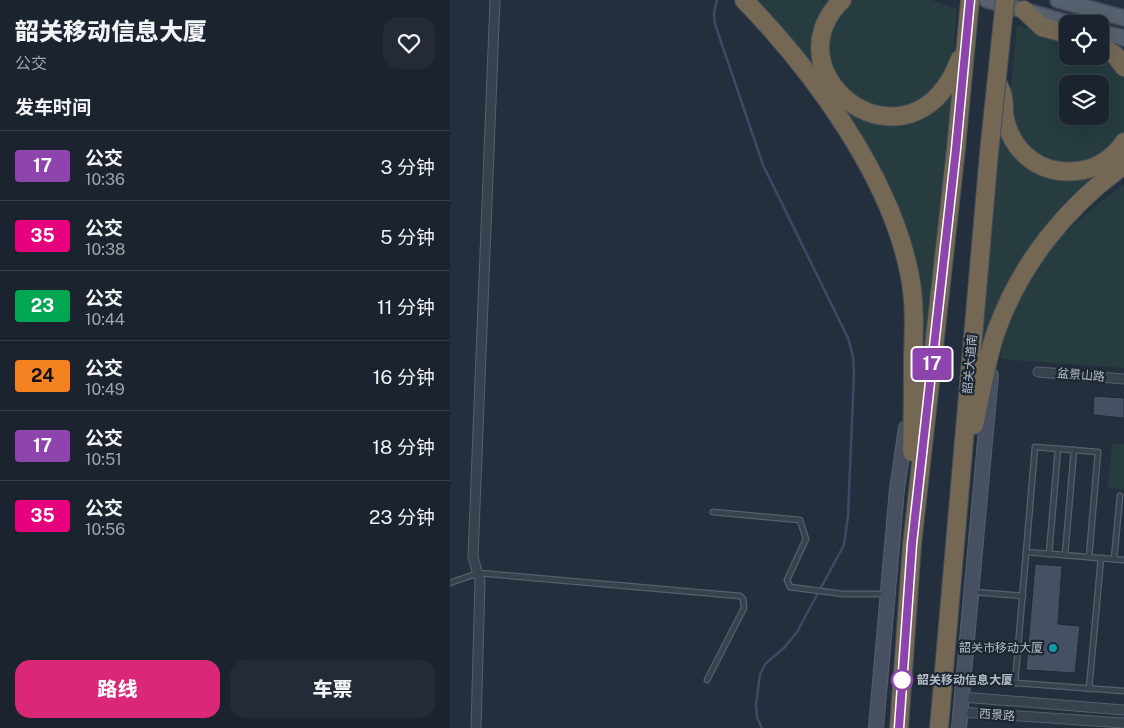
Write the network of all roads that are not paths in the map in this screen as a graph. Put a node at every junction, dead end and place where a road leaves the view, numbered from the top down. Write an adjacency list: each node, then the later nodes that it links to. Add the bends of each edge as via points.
1 (495, 0): 37 (street, via 473,556)
2 (744, 0): 23 (highway, via 783,44 836,115 867,163 884,199 910,276 915,324)
3 (842, 0): 14 (highway, via 826,23 822,41 823,62 841,97 861,110 884,117 911,113 929,104 948,86)
4 (970, 0): 14 (highway)
5 (987, 0): 8 (main road)
6 (1005, 0): 17 (highway, 韶关大道南, bridge)
7 (1058, 0): 9 (main road)
8 (1024, 10): 10 (main road); 11 (highway, via 1042,27)
9 (1124, 18)
10 (1059, 20)
11 (1059, 32)
12 (1109, 34): 13 (main road)
13 (1124, 38)
14 (966, 43): 29 (highway)
15 (1109, 51): 16 (highway)
16 (1124, 67)
17 (997, 82): 18 (highway, via 1005,96 1005,118 1014,141 1030,160 1053,171 1079,171 1098,165); 26 (highway, 韶关大道南, bridge)
18 (1124, 142)
19 (1124, 165): 20 (highway, via 1072,210 1043,243 1009,299)
20 (995, 334): 26 (highway); 39 (street)
21 (1038, 372): 22 (street, 盆景山路)
22 (1124, 379)
23 (913, 388): 29 (highway); 40 (street, via 897,490)
24 (1058, 449): 25 (lane); 30 (lane, via 1035,447); 31 (lane)
25 (1074, 450): 32 (lane); 33 (lane, via 1098,452)
26 (959, 488): 52 (highway, 韶关大道南)
27 (1120, 496): 35 (lane)
28 (713, 512): 40 (lane, via 799,518 806,538 787,582 790,587 843,594)
29 (912, 544): 51 (highway)
30 (1026, 552): 31 (lane); 41 (lane)
31 (1049, 554): 32 (lane)
32 (1065, 555): 33 (lane)
33 (1089, 557): 34 (lane)
34 (1101, 558): 35 (lane); 43 (lane)
35 (1114, 559): 36 (lane)
36 (1124, 560)
37 (478, 573): 38 (lane); 42 (lane, via 740,596 744,608); 49 (street)
38 (450, 583)
39 (971, 592): 41 (lane); 45 (street)
40 (888, 594): 50 (street)
41 (1023, 596): 43 (lane, via 1015,683)
42 (707, 680)
43 (1089, 688): 44 (lane)
44 (1124, 691)
45 (962, 697): 46 (street, 西景路); 47 (street)
46 (1124, 710)
47 (960, 712): 48 (street, 西景路); 53 (street)
48 (1124, 723)
49 (476, 728)
50 (876, 728)
51 (899, 728)
52 (939, 728)
53 (959, 728)

